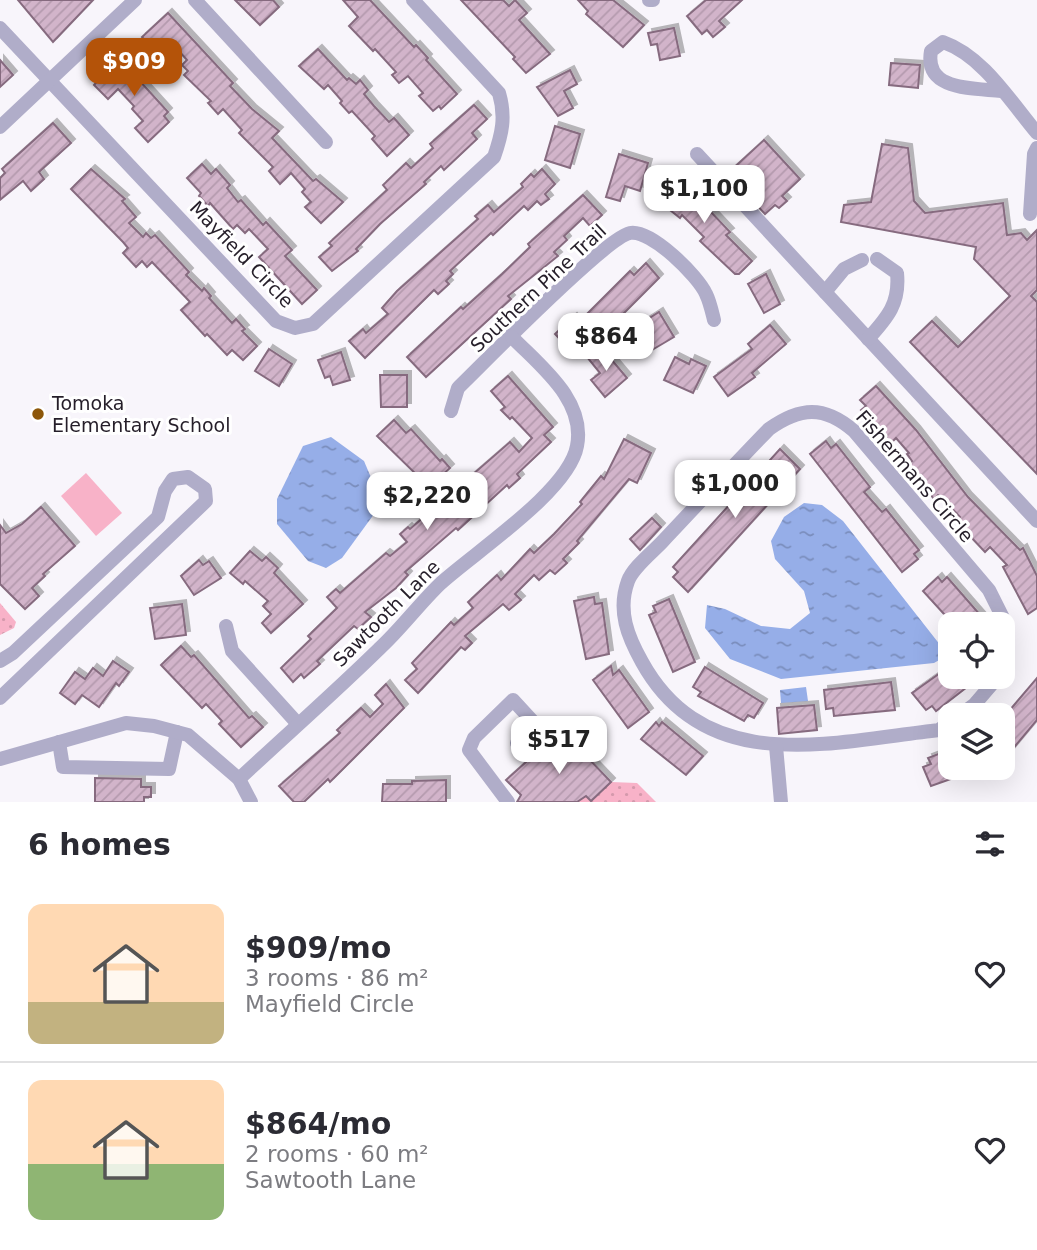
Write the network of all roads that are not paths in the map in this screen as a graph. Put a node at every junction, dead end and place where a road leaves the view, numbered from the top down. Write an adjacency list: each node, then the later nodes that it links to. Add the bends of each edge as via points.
1 (135, 0): 5 (street)
2 (195, 0): 9 (street)
3 (413, 0): 5 (street, Mayfield Circle, via 499,93 503,131 494,157 313,324 295,328 276,321)
4 (0, 28): 5 (street, Mayfield Circle)
5 (50, 81): 7 (street)
6 (1001, 91): 6 (street, via 960,47 943,42 931,51 929,62 943,81); 8 (street)
7 (0, 127)
8 (1037, 133)
9 (326, 142)
10 (1037, 148): 12 (street)
11 (697, 154): 13 (street)
12 (1030, 214)
13 (825, 292): 16 (street); 16 (street, via 844,269 870,260 897,273 899,292 891,314)
14 (715, 320): 15 (street, Southern Pine Trail, via 706,292 659,242 630,233 590,261)
15 (512, 337): 17 (street, Southern Pine Trail, via 458,388); 25 (street, Sawtooth Lane, via 569,400 578,425 573,461 519,518 440,584 381,648)
16 (868, 338): 18 (street)
17 (451, 411)
18 (1037, 521)
19 (1000, 612): 30 (street, Fishermans Circle, via 989,590 854,431 837,416 804,411 786,417 769,429 628,580 625,602 625,631 656,686 683,711 736,740)
20 (226, 626): 25 (street, via 232,651)
21 (0, 661): 23 (street, via 158,517 173,479 188,477 205,489 206,501 191,517)
22 (988, 689): 24 (street)
23 (0, 697)
24 (976, 703)
25 (298, 724): 32 (street, Sawtooth Lane)
26 (938, 730): 30 (street, Fishermans Circle)
27 (177, 732): 28 (street, via 126,723); 28 (street, via 169,769 63,767); 32 (street, via 188,734)
28 (59, 743): 31 (street)
29 (517, 743): 34 (street, via 536,725 513,700 474,738 469,750)
30 (776, 746): 35 (street)
31 (0, 759)
32 (239, 779): 33 (street)
33 (251, 802)
34 (508, 802)
35 (781, 802)

